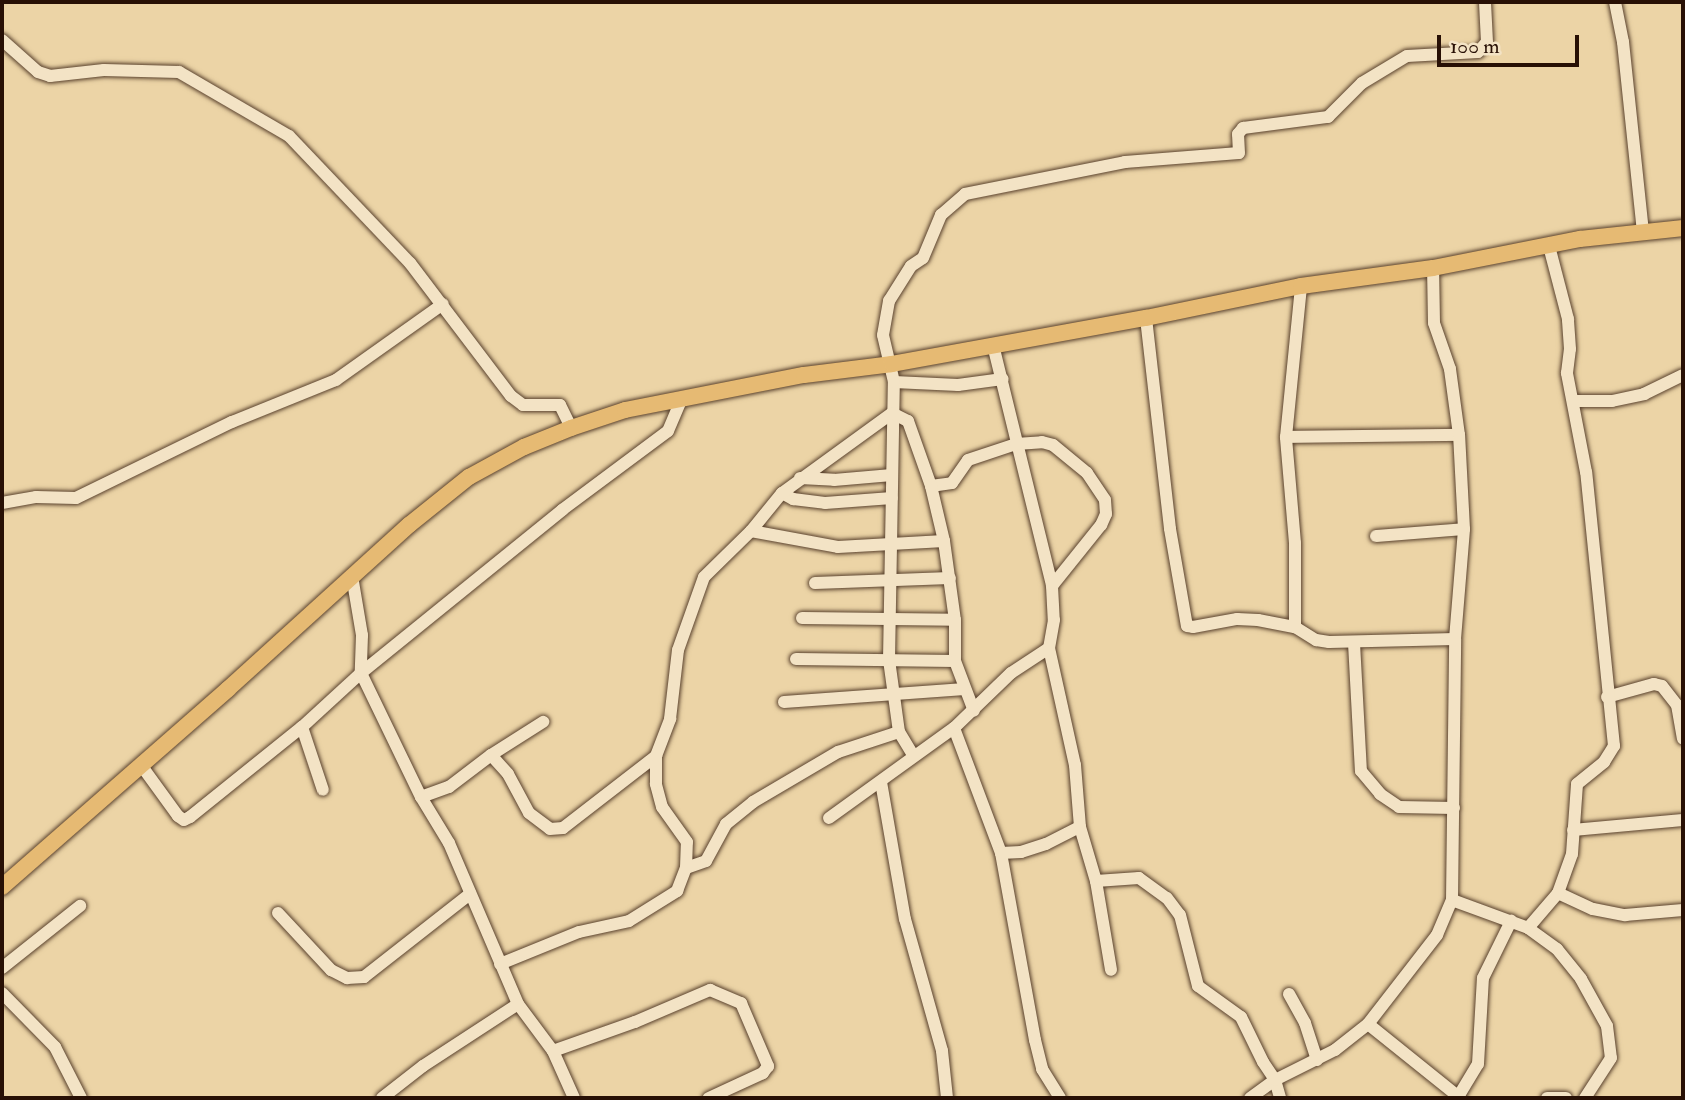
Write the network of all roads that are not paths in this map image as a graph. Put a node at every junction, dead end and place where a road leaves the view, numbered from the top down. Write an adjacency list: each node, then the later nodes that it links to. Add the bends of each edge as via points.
1 (1485, 2): 12 (street, via 1487,43 1478,51 1406,56 1362,83 1328,117 1243,128 1238,135 1239,153 1125,162 965,194 941,215 923,258 911,267 889,301 883,335)
2 (1615, 2): 5 (street)
3 (2, 40): 9 (street, via 38,72 50,76 104,70 179,72 256,116 289,136)
4 (1683, 228): 5 (main road)
5 (1643, 231): 6 (main road)
6 (1549, 246): 7 (main road); 17 (street, via 1568,319 1567,373)
7 (1433, 268): 8 (main road); 20 (street, via 1434,323 1450,369)
8 (1301, 286): 10 (main road); 21 (street)
9 (443, 304): 19 (street, via 517,403 560,405); 28 (street, via 337,380 232,422 75,498 36,497)
10 (1146, 318): 11 (main road); 42 (street, via 1170,529 1187,626 1237,619)
11 (993, 345): 12 (main road); 14 (street)
12 (892, 364): 15 (street); 16 (main road)
13 (1683, 375): 17 (street, via 1623,399)
14 (1003, 379): 15 (street, via 958,386); 22 (street)
15 (894, 382): 18 (street)
16 (682, 398): 19 (main road); 49 (street, via 668,431 562,510)
17 (1573, 401): 52 (street, via 1586,472)
18 (892, 413): 23 (street); 24 (street); 25 (street, via 908,421)
19 (571, 428): 34 (main road, via 469,477)
20 (1459, 435): 21 (street); 29 (street)
21 (1286, 438): 42 (street, via 1295,543)
22 (1016, 444): 25 (street, via 968,460 952,483); 38 (street); 38 (street, via 1053,445 1087,473 1105,500 1101,525)
23 (892, 475): 24 (street); 27 (street)
24 (800, 478): 26 (street)
25 (931, 486): 32 (street)
26 (782, 493): 27 (street, via 825,503); 30 (street)
27 (892, 498): 33 (street)
28 (2, 503)
29 (1464, 529): 31 (street); 43 (street)
30 (751, 531): 33 (street, via 838,547); 62 (street, via 704,577 678,650 670,719)
31 (1376, 536)
32 (944, 541): 33 (street); 35 (street)
33 (892, 545): 36 (street)
34 (352, 576): 49 (street, via 362,635); 63 (main road)
35 (950, 578): 36 (street); 41 (street)
36 (891, 582): 37 (street); 40 (street)
37 (815, 583)
38 (1052, 586): 45 (street, via 1054,620)
39 (802, 618): 40 (street)
40 (891, 618): 41 (street); 47 (street)
41 (955, 620): 48 (street)
42 (1295, 627): 44 (street, via 1316,640)
43 (1455, 639): 44 (street); 67 (street)
44 (1354, 643): 67 (street, via 1361,771 1380,794 1399,807)
45 (1049, 648): 54 (street, via 1011,673); 70 (street, via 1075,765)
46 (796, 659): 47 (street)
47 (889, 660): 48 (street); 51 (street)
48 (955, 661): 50 (street)
49 (361, 673): 56 (street); 66 (street)
50 (965, 689): 51 (street); 54 (street)
51 (893, 695): 53 (street); 58 (street)
52 (1607, 697): 59 (street, via 1654,684 1662,686 1677,705); 71 (street, via 1614,746 1604,762 1577,784)
53 (784, 702)
54 (974, 711): 57 (street)
55 (543, 722): 60 (street)
56 (302, 727): 63 (street, via 184,820); 65 (street)
57 (954, 728): 61 (street); 72 (street)
58 (899, 732): 61 (street); 73 (street, via 838,752 753,802 726,824 706,861)
59 (1683, 732)
60 (491, 755): 62 (street, via 508,774 529,813 550,829 563,828); 66 (street, via 449,787)
61 (913, 755): 64 (street)
62 (656, 756): 73 (street, via 662,807 687,842)
63 (141, 765): 75 (main road)
64 (881, 782): 68 (street); 98 (street, via 905,919 942,1051)
65 (323, 790)
66 (421, 797): 77 (street, via 449,843)
67 (1454, 808): 78 (street)
68 (829, 818)
69 (1683, 820): 71 (street)
70 (1080, 827): 72 (street, via 1046,844); 74 (street)
71 (1573, 830): 76 (street, via 1572,855)
72 (1001, 853): 99 (street, via 1035,1040 1042,1069)
73 (686, 868): 84 (street, via 677,891 640,915 579,932)
74 (1096, 881): 86 (street); 93 (street, via 1139,878 1167,898 1181,915 1198,986 1241,1017)
75 (2, 887)
76 (1558, 893): 80 (street, via 1625,915); 83 (street)
77 (470, 894): 81 (street, via 364,977 346,978 331,970); 84 (street)
78 (1452, 900): 82 (street); 90 (street, via 1437,935)
79 (80, 906): 85 (street)
80 (1683, 910)
81 (278, 913)
82 (1511, 921): 83 (street); 102 (street, via 1483,978 1478,1064)
83 (1528, 928): 105 (street, via 1569,963 1607,1026 1611,1058)
84 (500, 964): 89 (street)
85 (2, 968)
86 (1111, 970)
87 (2, 993): 94 (street, via 55,1047)
88 (1289, 994): 92 (street, via 1306,1023)
89 (518, 1004): 91 (street); 95 (street)
90 (1368, 1024): 92 (street); 102 (street)
91 (553, 1051): 96 (street); 97 (street, via 710,990 741,1003 768,1066 763,1073)
92 (1317, 1060): 93 (street)
93 (1275, 1080): 100 (street); 101 (street)
94 (81, 1098)
95 (382, 1098)
96 (574, 1098)
97 (709, 1098)
98 (947, 1098)
99 (1060, 1098)
100 (1250, 1098)
101 (1280, 1098)
102 (1459, 1098)
103 (1547, 1098): 104 (street)
104 (1566, 1098)
105 (1585, 1098)

